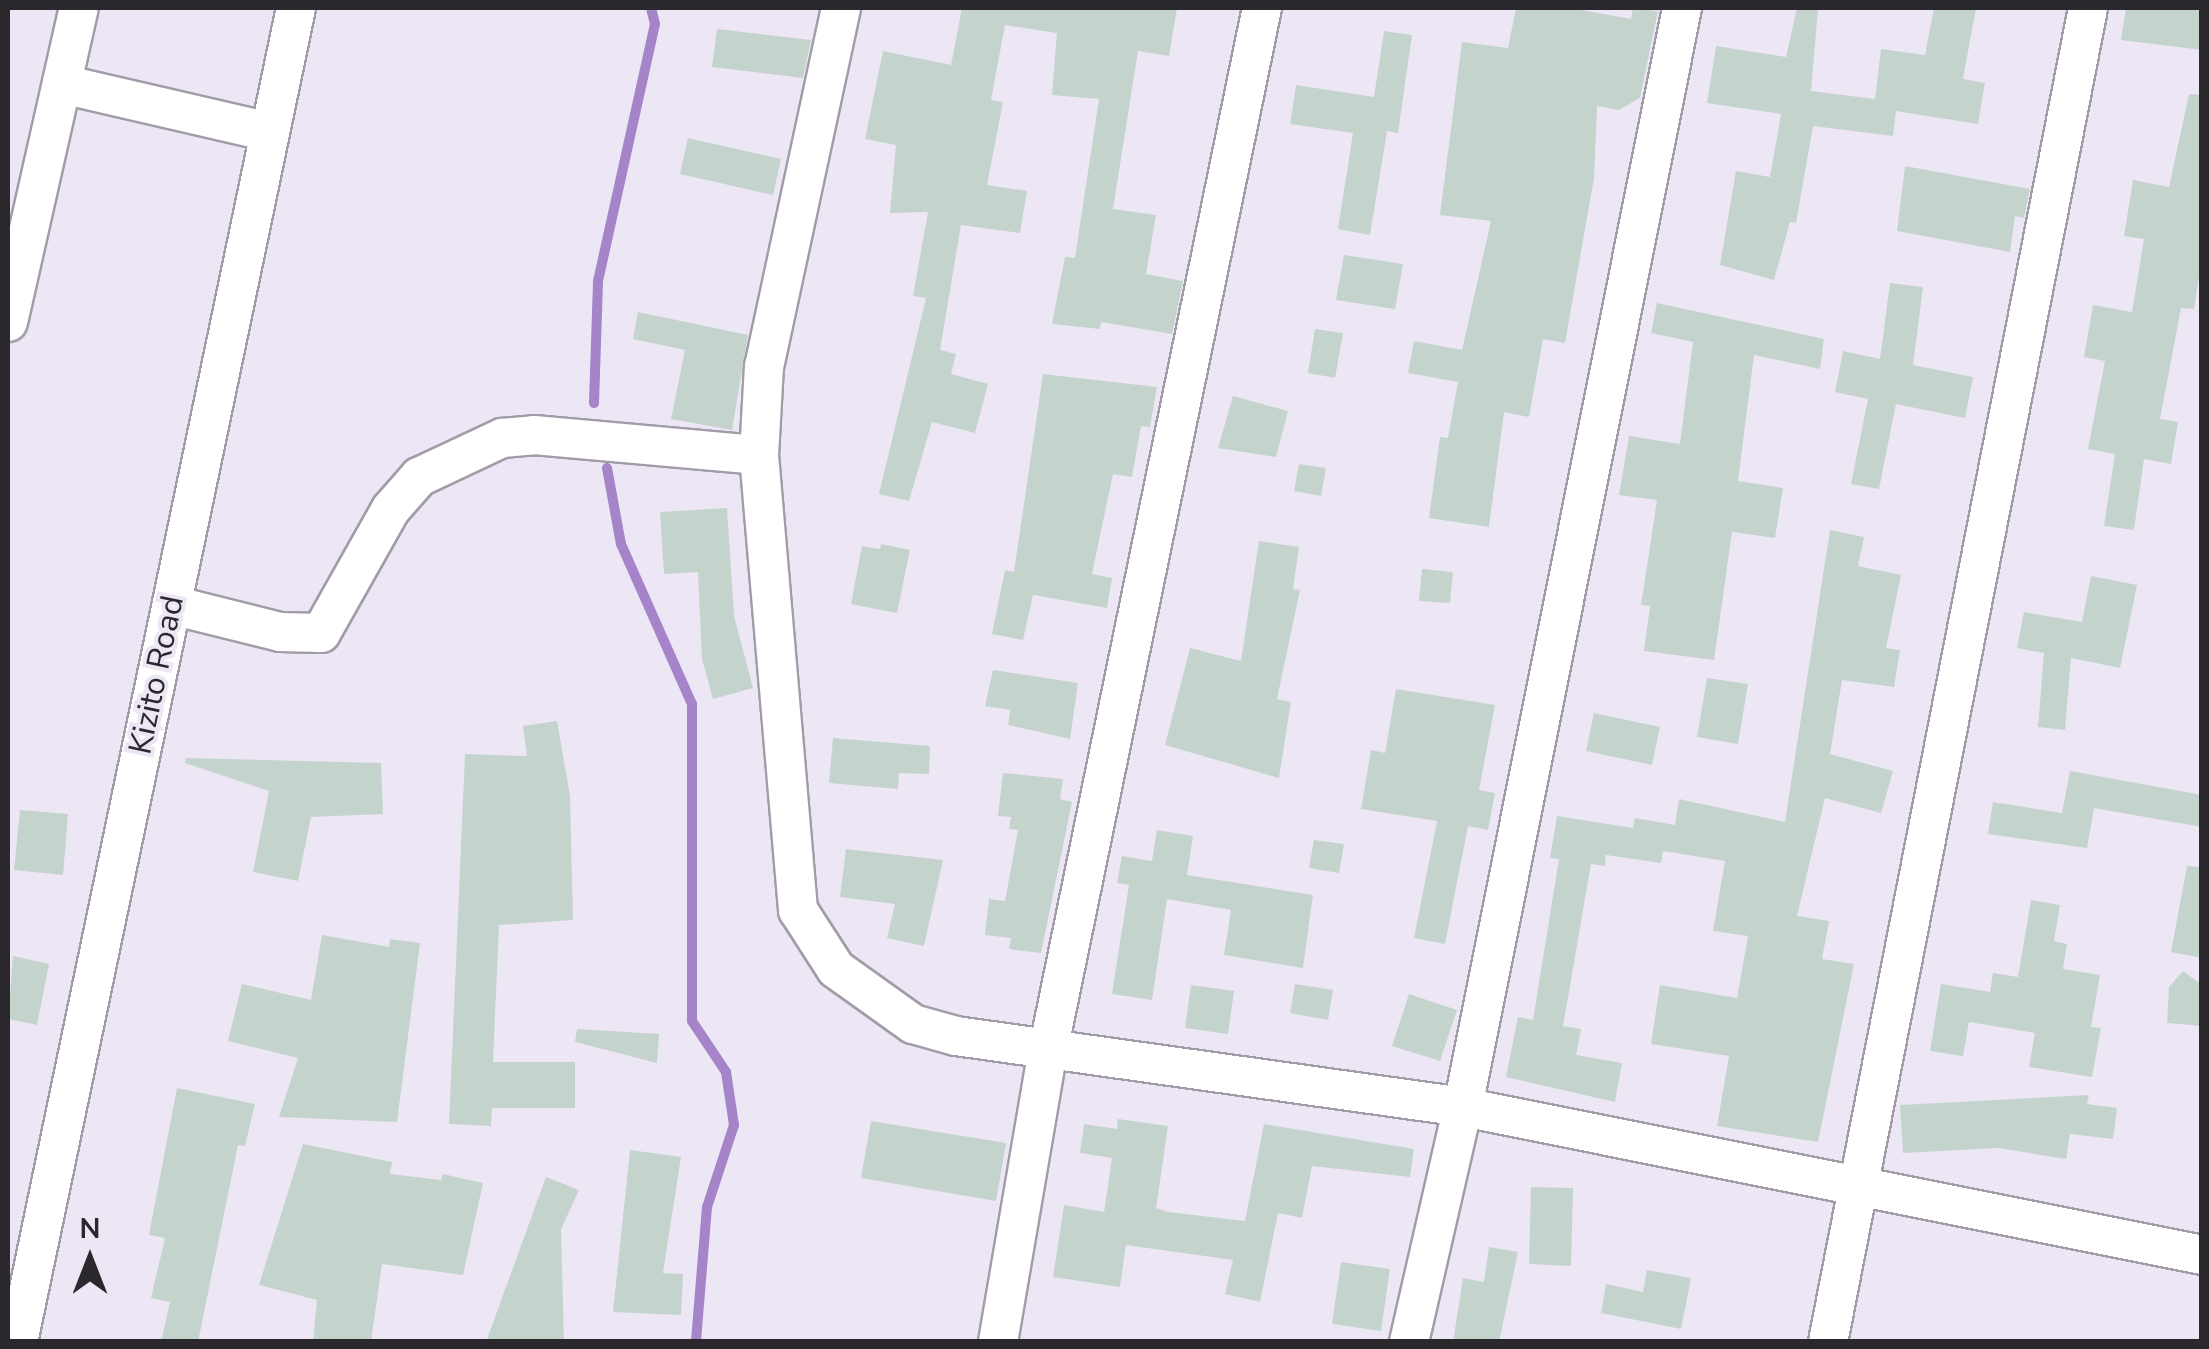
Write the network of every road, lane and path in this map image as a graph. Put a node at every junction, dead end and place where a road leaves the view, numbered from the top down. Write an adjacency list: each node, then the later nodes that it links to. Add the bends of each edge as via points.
1 (79, 8): 7 (street)
2 (296, 8): 8 (street, Kizito Road)
3 (841, 8): 10 (street, via 764,366)
4 (1262, 8): 12 (street)
5 (1682, 8): 13 (street)
6 (2088, 8): 14 (street)
7 (62, 84): 8 (street); 9 (street)
8 (270, 132): 11 (street, Kizito Road)
9 (8, 322)
10 (759, 456): 11 (street, via 534,435 502,438 419,476 391,509 321,632 280,632); 12 (street, via 798,910 836,969 913,1024)
11 (172, 605): 16 (street, Kizito Road)
12 (1048, 1050): 13 (street); 17 (street)
13 (1464, 1107): 14 (street); 18 (street)
14 (1857, 1190): 15 (street); 19 (street)
15 (2202, 1255)
16 (18, 1342)
17 (998, 1342)
18 (1408, 1342)
19 (1828, 1342)

